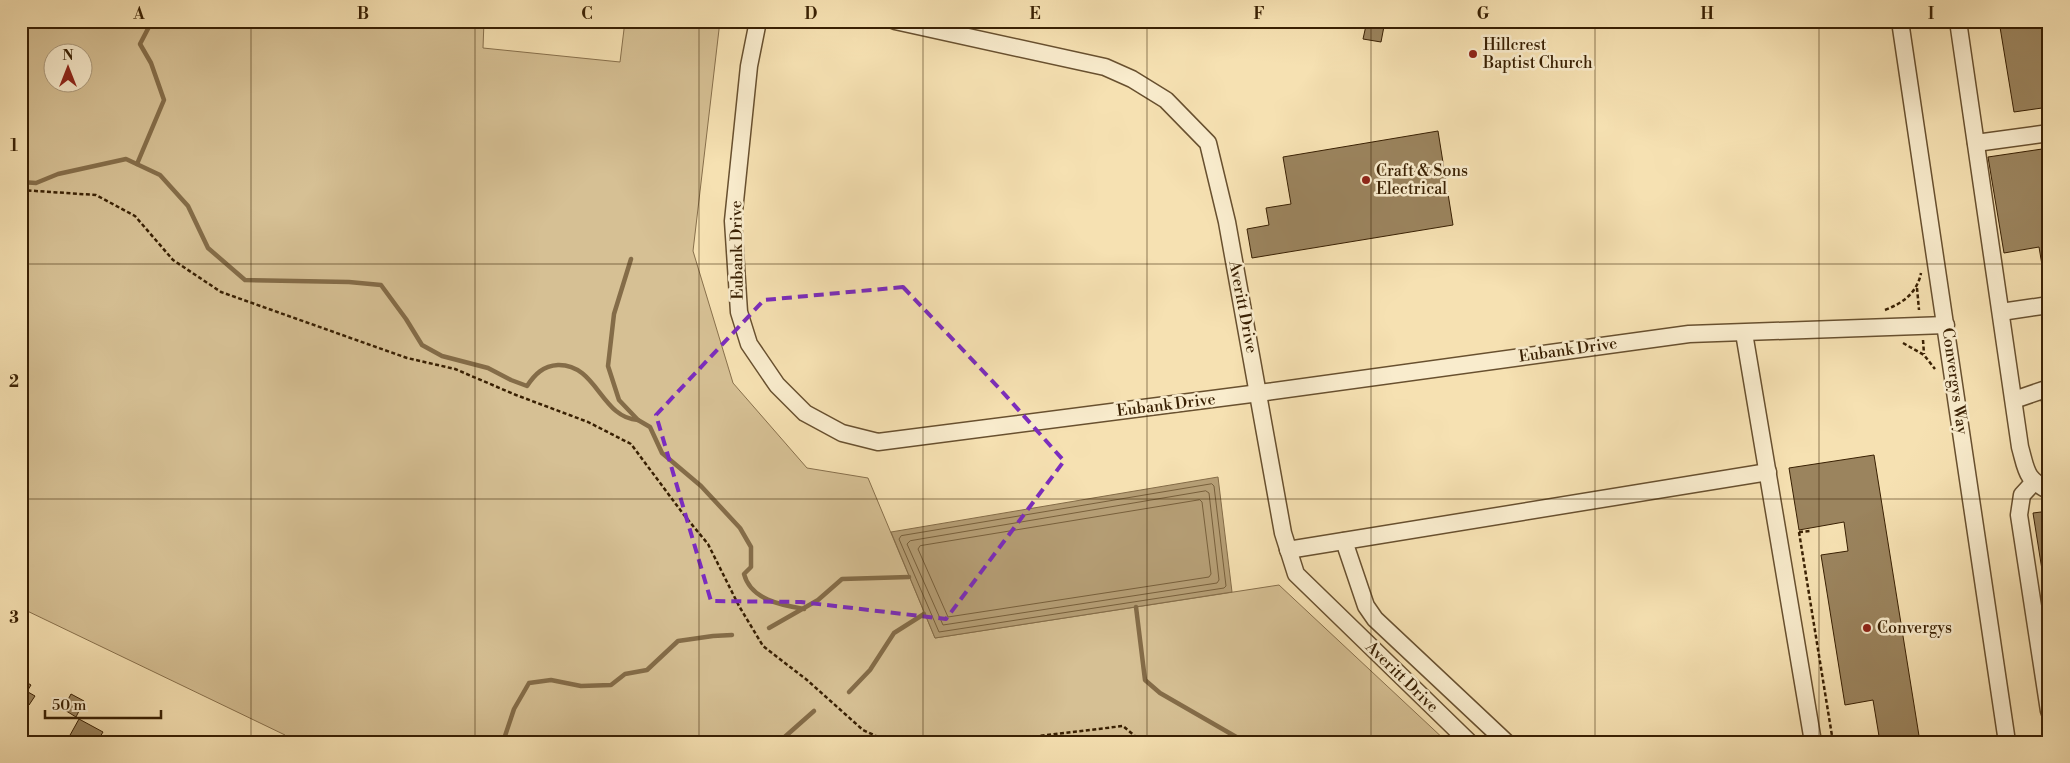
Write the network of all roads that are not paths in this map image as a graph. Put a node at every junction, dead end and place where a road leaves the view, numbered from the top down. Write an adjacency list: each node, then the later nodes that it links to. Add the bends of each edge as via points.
1 (758, 21): 12 (street, Eubank Drive, via 749,66 734,221 739,312 749,344 777,384 805,413 842,433 878,442)
2 (895, 21): 12 (street, Averitt Drive, via 1106,67 1132,78 1166,100 1208,143 1227,222)
3 (1900, 21): 9 (street, Convergys Way)
4 (1958, 21): 6 (street)
5 (2049, 133): 6 (street)
6 (1976, 143): 8 (street)
7 (2049, 305): 8 (street)
8 (2001, 312): 13 (street)
9 (1946, 325): 10 (street, Eubank Drive); 24 (street, Convergys Way)
10 (1744, 333): 12 (street, Eubank Drive, via 1689,334); 14 (street)
11 (2049, 388): 13 (street)
12 (1259, 393): 18 (street, Averitt Drive)
13 (2014, 400): 15 (street, via 2020,447)
14 (1768, 472): 17 (street); 23 (street)
15 (2033, 482): 16 (street); 19 (street, via 2022,495 2019,515)
16 (2049, 491)
17 (1344, 541): 18 (street); 22 (street, via 1366,606 1375,619)
18 (1288, 550): 21 (street, Averitt Drive, via 1296,574)
19 (2046, 667): 20 (street)
20 (2049, 711)
21 (1468, 742)
22 (1506, 742)
23 (1813, 742)
24 (2008, 742)

